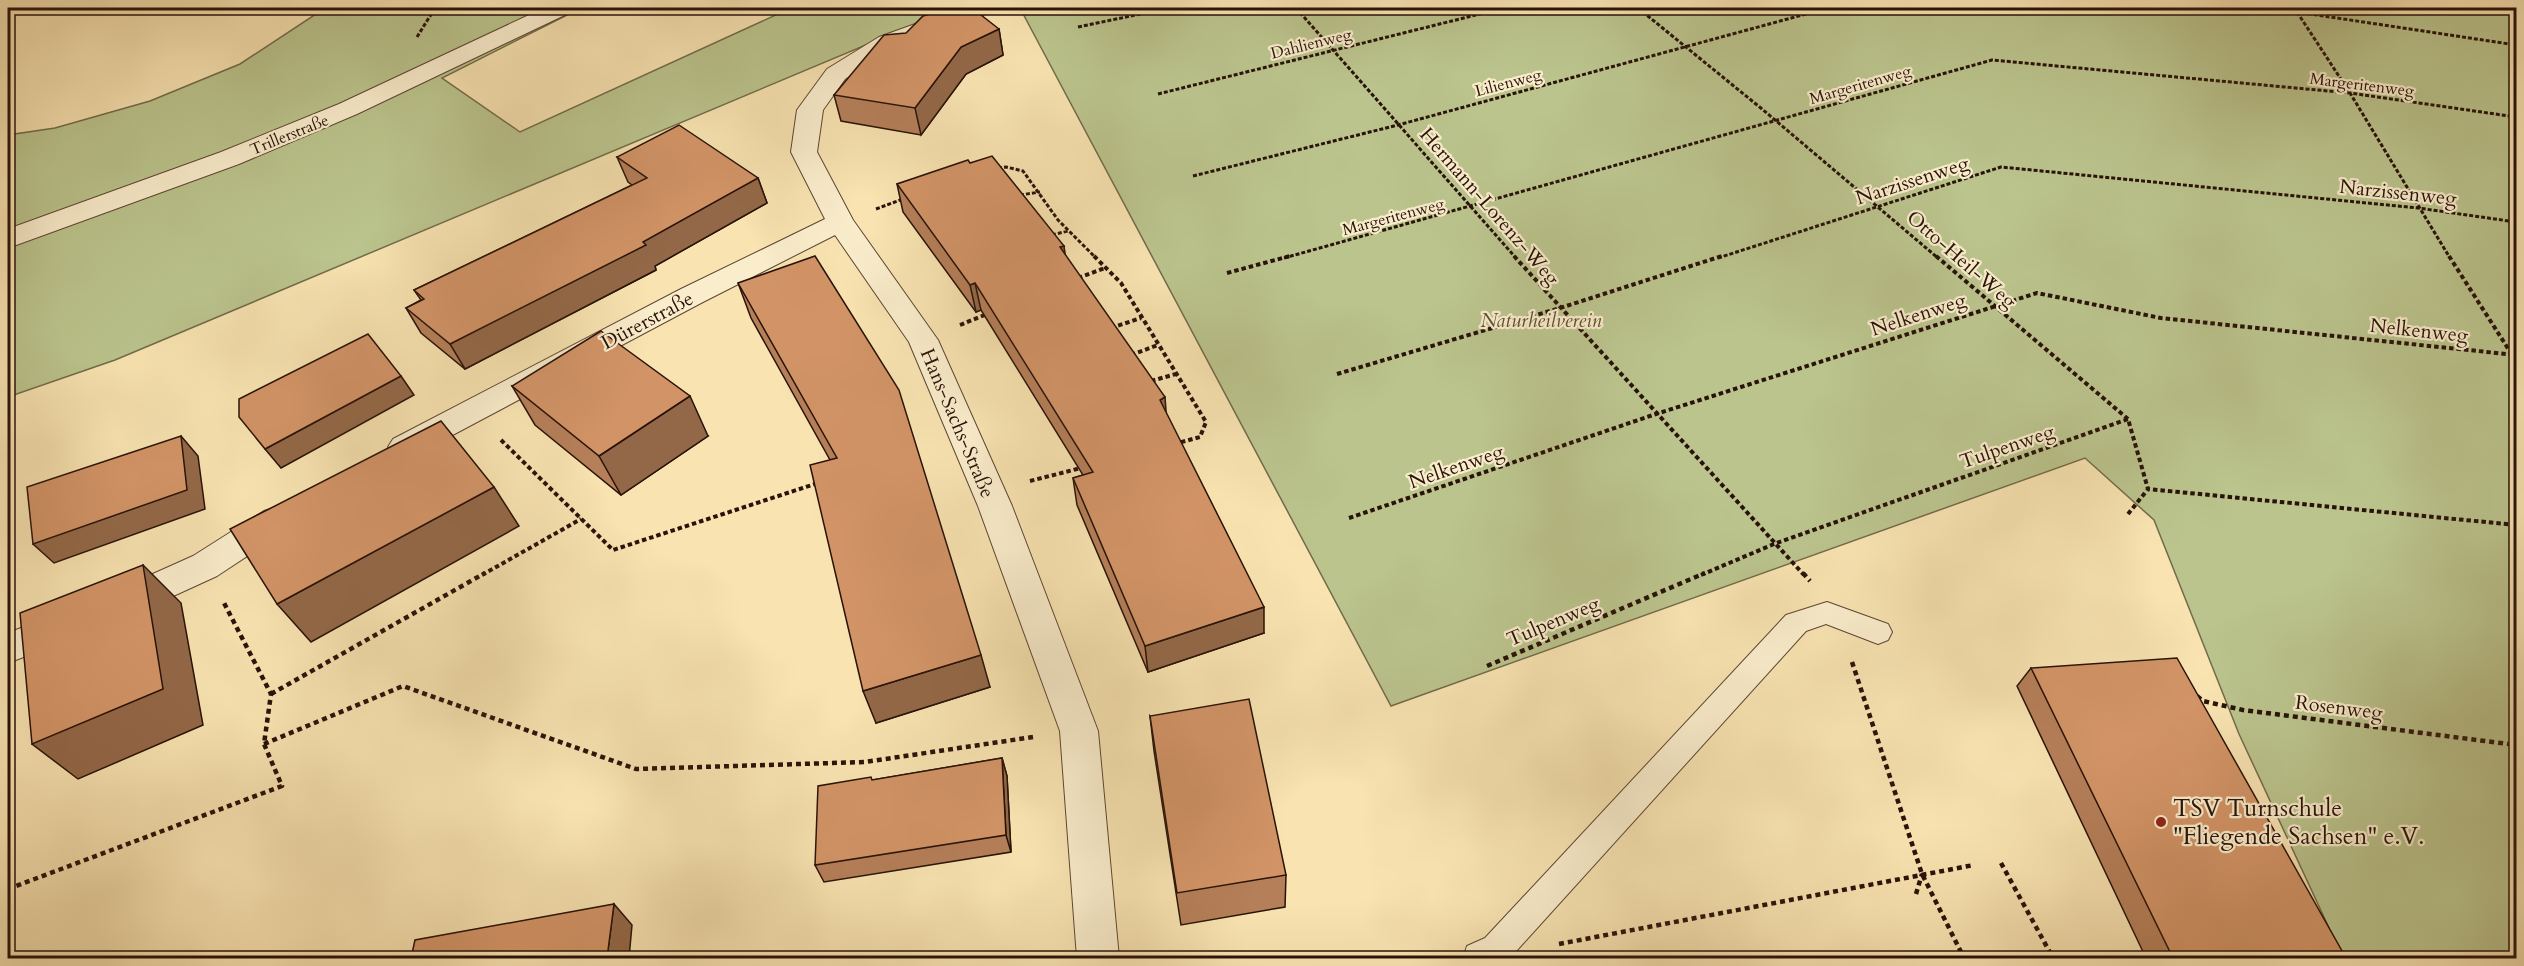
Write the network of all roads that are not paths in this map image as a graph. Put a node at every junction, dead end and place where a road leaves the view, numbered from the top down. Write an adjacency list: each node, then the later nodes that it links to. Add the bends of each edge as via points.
1 (561, 8): 4 (street, Trillerstraße, via 348,109 230,158)
2 (980, 8): 3 (street, Hans-Sachs-Straße, via 887,42 836,74 810,110 804,153)
3 (840, 222): 5 (street, Dürerstraße); 10 (street, Hans-Sachs-Straße, via 922,340 989,492 1079,730)
4 (8, 239)
5 (380, 459)
6 (300, 504): 8 (street, via 205,566)
7 (1878, 632): 9 (lane, via 1827,613 1796,623)
8 (8, 648)
9 (1500, 948)
10 (1098, 958)

